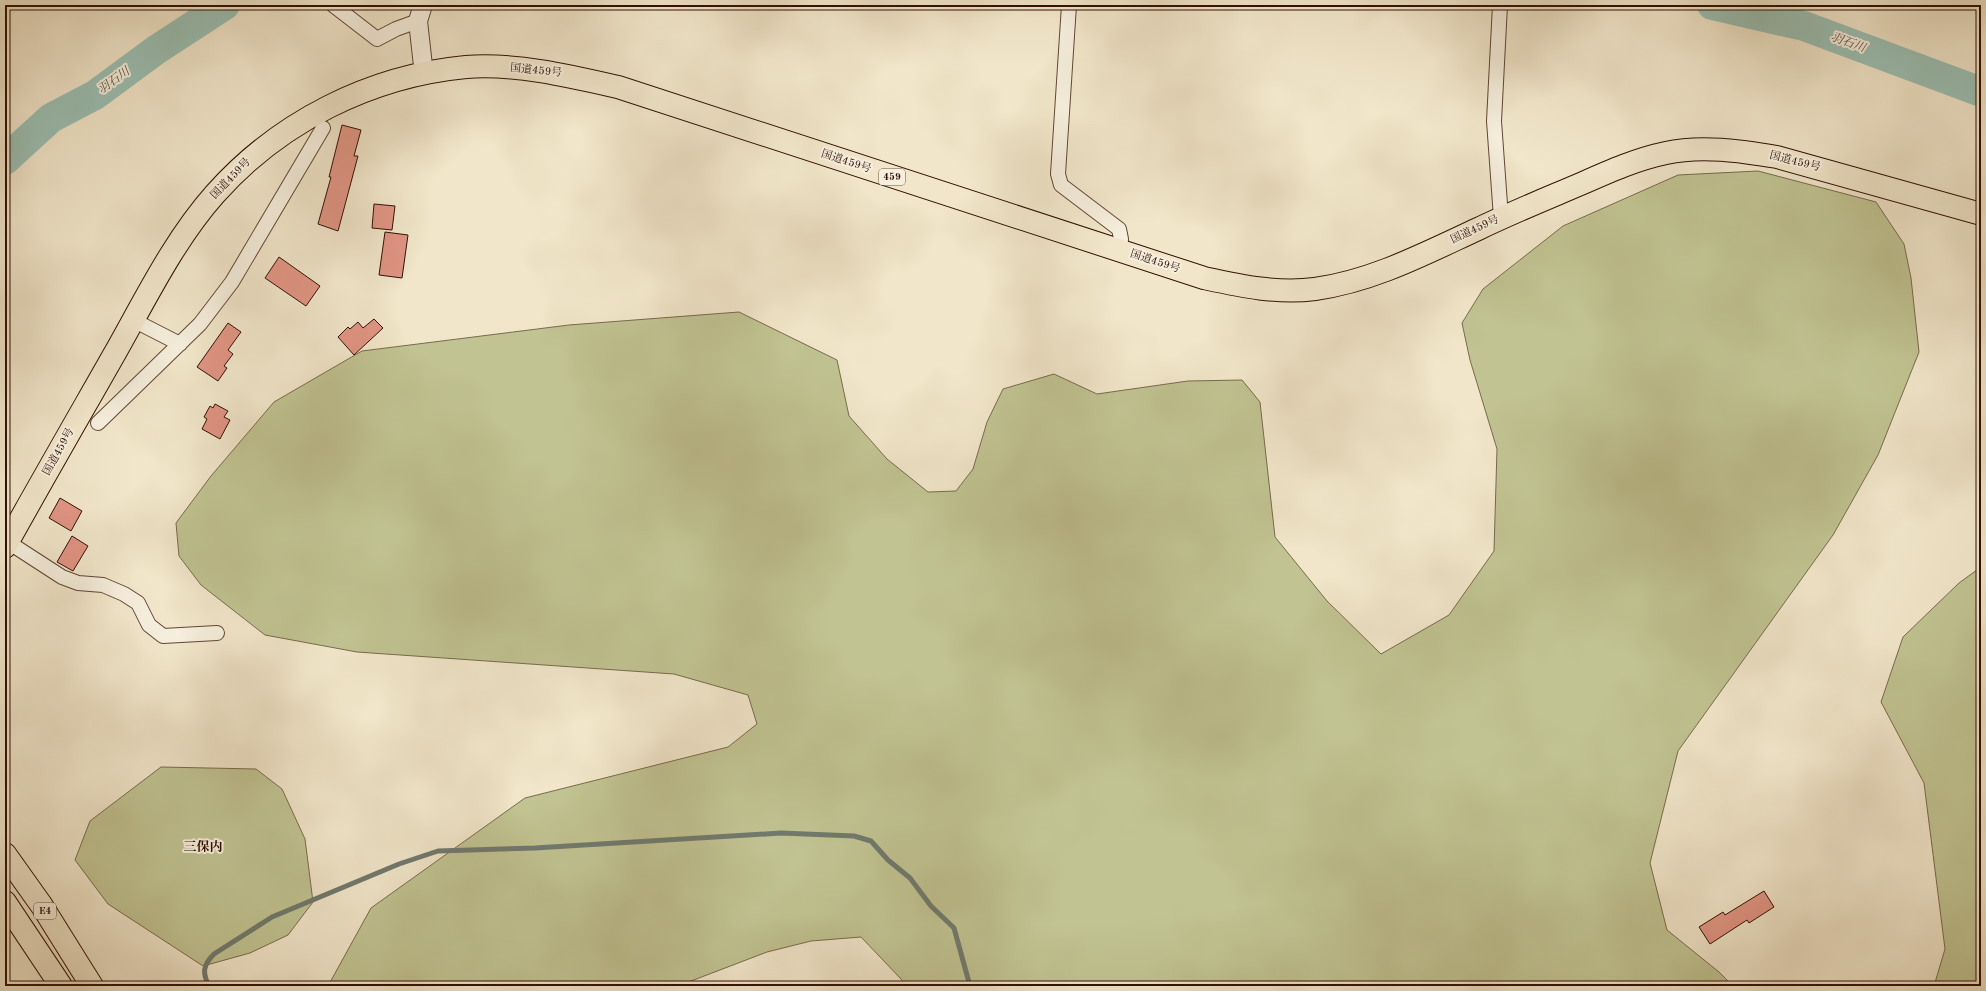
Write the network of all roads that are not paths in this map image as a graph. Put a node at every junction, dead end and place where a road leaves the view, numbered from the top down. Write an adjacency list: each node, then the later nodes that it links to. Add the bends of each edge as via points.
1 (333, 5): 4 (street, via 377,39)
2 (1069, 5): 9 (street, via 1058,174 1061,185 1118,229 1121,238)
3 (1500, 5): 8 (street, via 1494,121)
4 (420, 13): 5 (street)
5 (424, 74): 9 (highway, 国道459号 / 459, via 467,67 506,68 559,73 618,87); 10 (highway, 国道459号 / 459, via 393,81 353,95 305,118 270,142 214,195 168,259)
6 (323, 128): 11 (street, via 232,282 200,324)
7 (1981, 214): 8 (highway, 国道459号 / 459, via 1777,157 1707,150 1666,153 1619,167)
8 (1501, 218): 9 (highway, 国道459号 / 459, via 1400,266 1357,280 1315,289 1272,291 1237,286 1204,278)
9 (1120, 250)
10 (133, 320): 11 (street); 13 (highway, 国道459号 / 459)
11 (180, 344): 12 (street)
12 (98, 423)
13 (6, 544): 14 (street, via 62,577 78,583 103,585 124,594 138,603 149,625 163,636)
14 (217, 633)
15 (5, 854): 18 (highway, E4)
16 (5, 902): 20 (highway, E4)
17 (5, 908): 19 (highway)
18 (90, 981)
19 (47, 986)
20 (61, 986)

